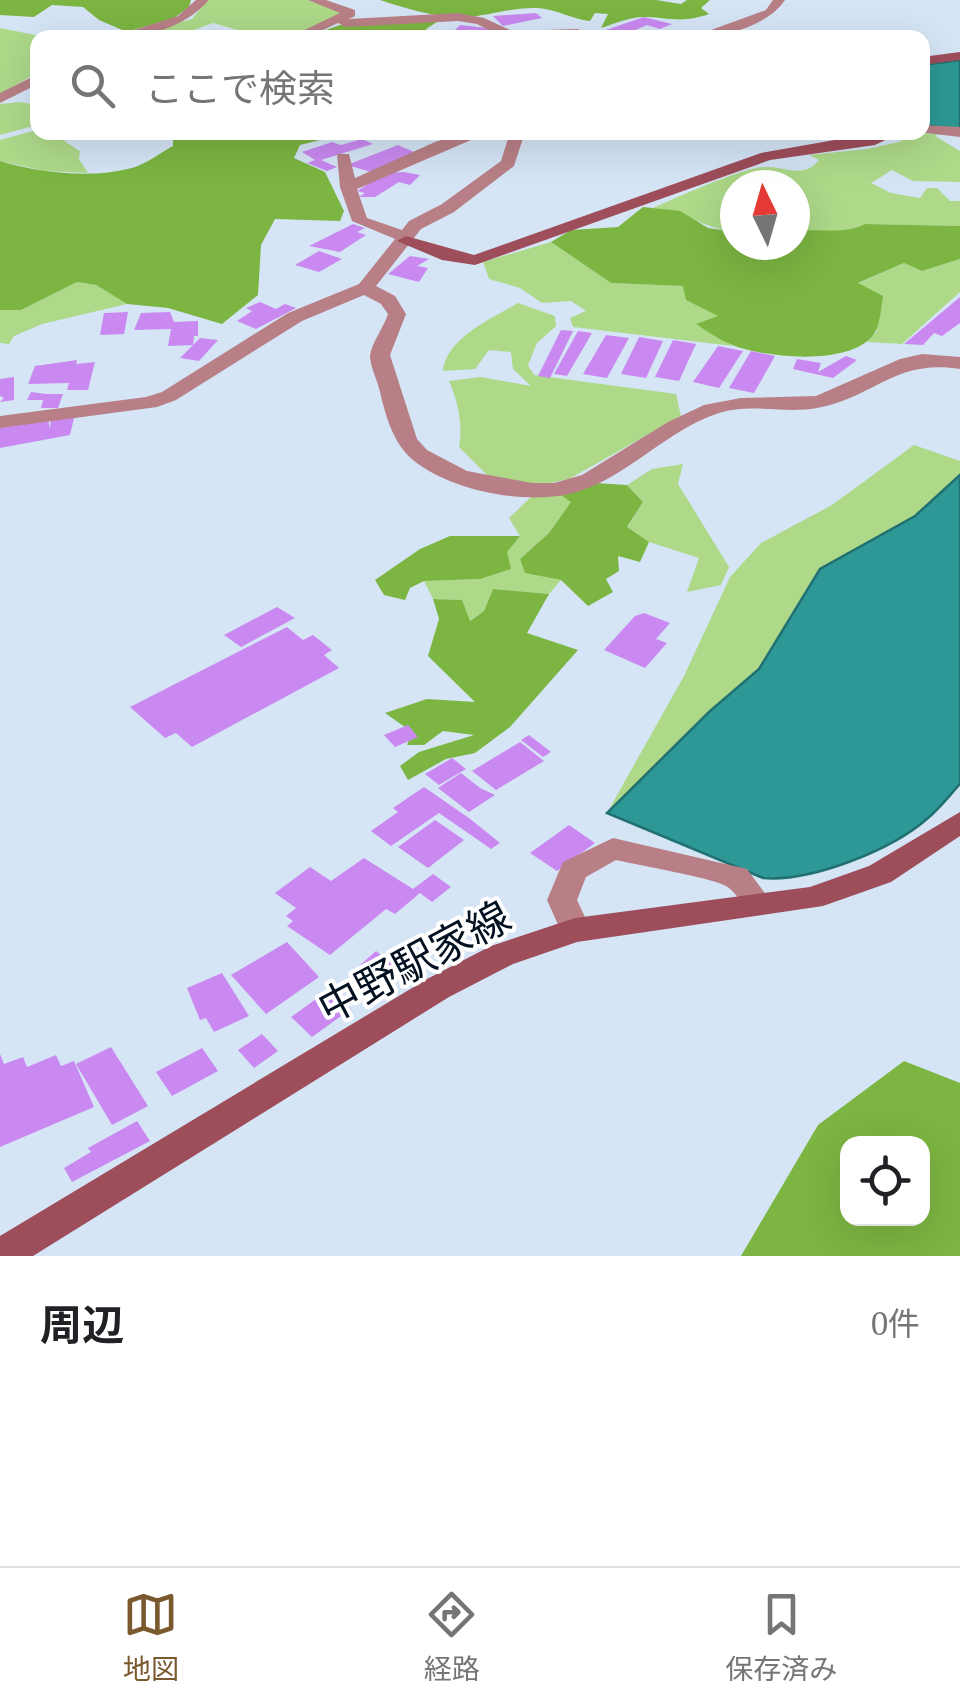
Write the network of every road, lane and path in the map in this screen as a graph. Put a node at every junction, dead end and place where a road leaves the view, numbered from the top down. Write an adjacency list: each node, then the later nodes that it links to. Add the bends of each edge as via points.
1 (202, 0): 6 (street, via 183,19)
2 (314, 0): 5 (street)
3 (778, 0): 9 (street, via 770,13)
4 (380, 3): 5 (street)
5 (346, 16): 7 (street); 8 (street, via 346,23 446,16)
6 (144, 30)
7 (313, 30)
8 (504, 30)
9 (723, 30)
10 (960, 56): 11 (street)
11 (930, 59)
12 (30, 82): 13 (street)
13 (0, 99)
14 (953, 132): 18 (street, via 944,136)
15 (454, 140): 20 (street)
16 (515, 140): 21 (street, via 508,163 416,226)
17 (875, 140): 21 (street, via 767,156 474,260)
18 (960, 148)
19 (343, 156): 20 (street)
20 (348, 187): 21 (street, via 360,221)
21 (406, 242): 22 (street)
22 (365, 288): 23 (street, via 388,300 397,314 380,354 408,442 442,465 518,491 571,487 709,410 807,403 831,398 895,364); 24 (street, via 295,318 150,403)
23 (960, 363)
24 (0, 422)
25 (960, 822): 26 (street, 中野駅家線, via 880,874 812,898)
26 (758, 904): 27 (street, 中野駅家線); 27 (street, via 736,877 614,849 574,870 562,900)
27 (575, 930): 28 (street, 中野駅家線, via 502,955 438,988)
28 (0, 1256)

